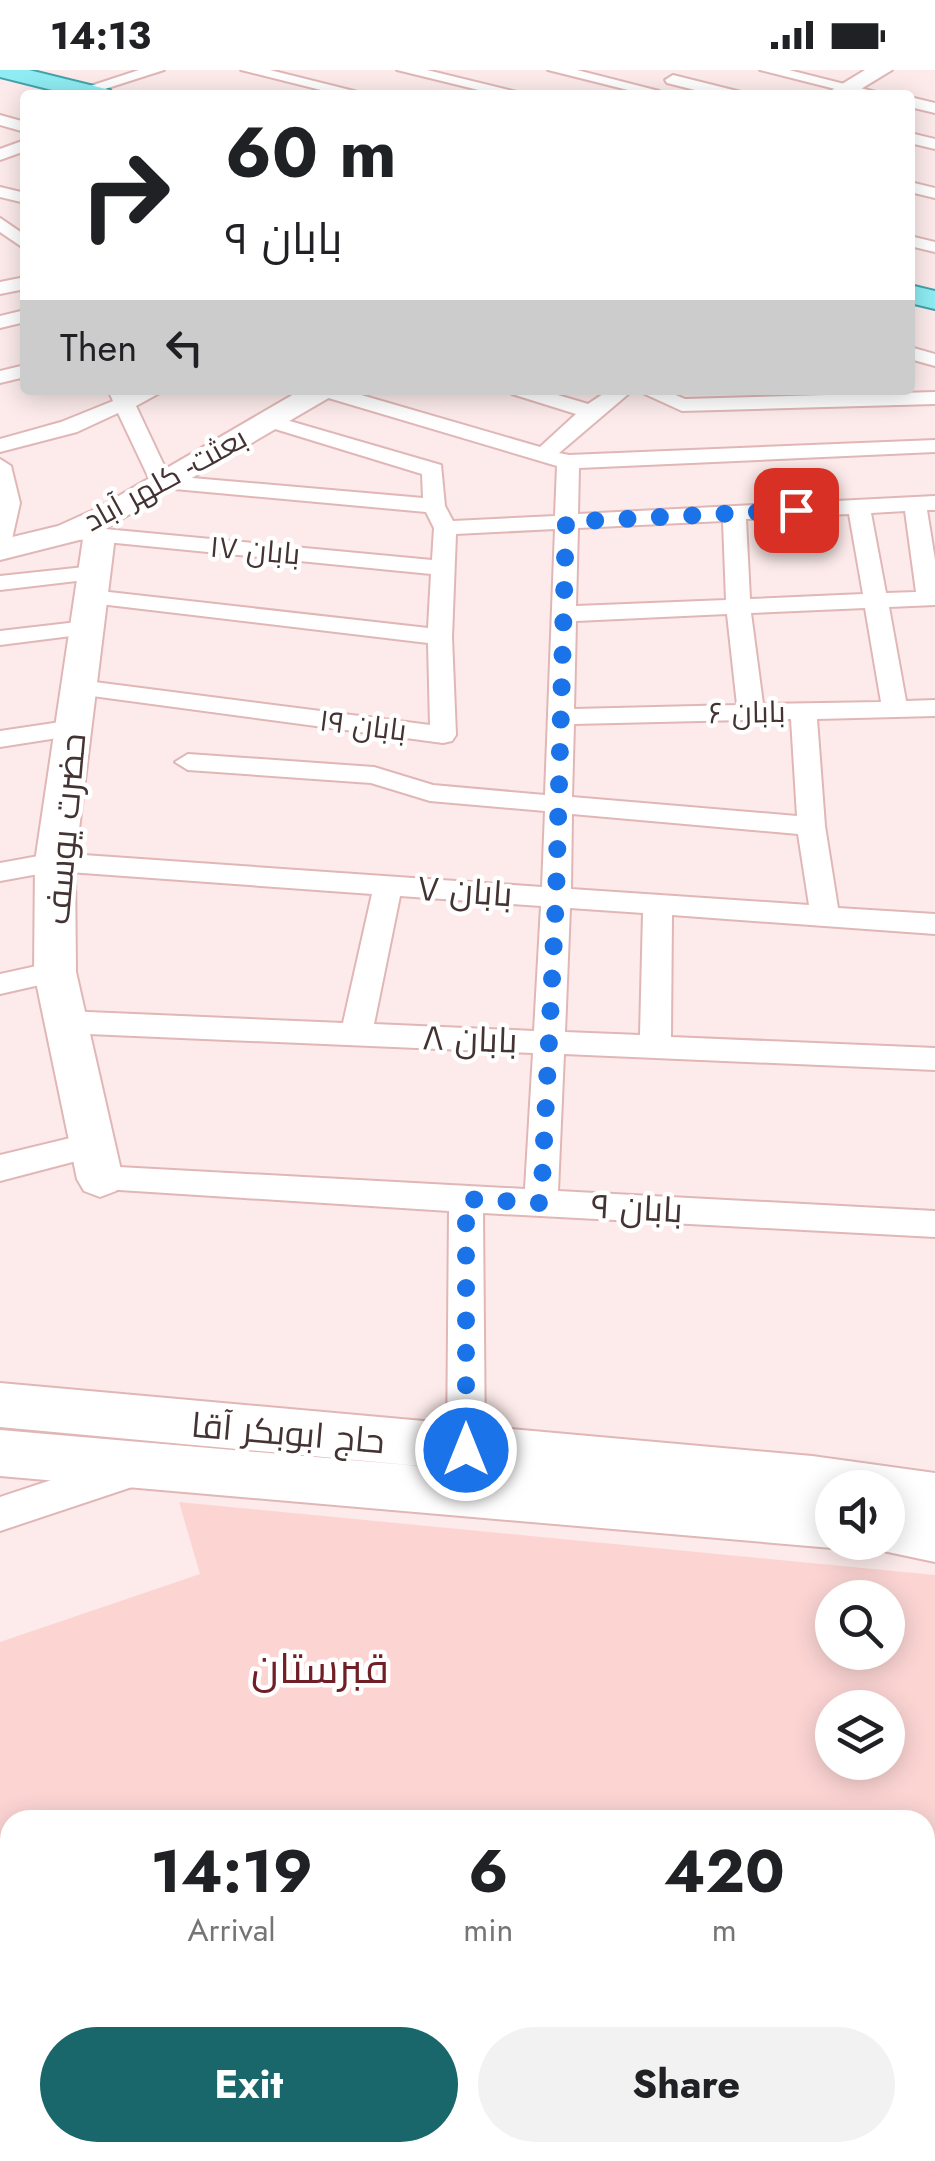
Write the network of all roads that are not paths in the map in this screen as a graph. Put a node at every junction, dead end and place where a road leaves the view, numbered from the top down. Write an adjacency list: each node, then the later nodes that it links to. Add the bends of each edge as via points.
1 (156, 70): 14 (street)
2 (248, 70): 15 (street)
3 (405, 70): 11 (street)
4 (506, 70): 11 (street)
5 (556, 70): 18 (street)
6 (694, 70): 10 (street)
7 (768, 70): 21 (street)
8 (881, 70): 22 (street)
9 (6, 74): 12 (main road); 13 (main road)
10 (673, 80): 19 (street); 20 (street)
11 (475, 84): 16 (street); 17 (street)
12 (41, 90)
13 (78, 90)
14 (100, 90)
15 (339, 90)
16 (462, 90)
17 (500, 90)
18 (634, 90)
19 (652, 90)
20 (715, 90)
21 (838, 90)
22 (844, 90)
23 (0, 223): 24 (street)
24 (20, 240)
25 (313, 395): 33 (street, بعثت- کلهر آباد)
26 (339, 395): 36 (street)
27 (535, 395): 32 (street)
28 (615, 395): 32 (street)
29 (657, 395): 31 (street, via 682,406)
30 (122, 397): 34 (street, via 69,426); 39 (street)
31 (935, 398)
32 (591, 412): 36 (street)
33 (269, 421): 39 (street, بعثت- کلهر آباد); 44 (street, بابان ۱۹, via 433,470)
34 (0, 446)
35 (935, 446): 37 (street)
36 (543, 456): 37 (street)
37 (568, 462): 45 (street)
38 (0, 466): 40 (street)
39 (161, 482): 44 (street); 49 (street, بعثت- کلهر آباد, via 109,515)
40 (5, 503): 46 (street)
41 (925, 503): 42 (street); 51 (street)
42 (859, 507): 43 (street); 52 (street)
43 (734, 513): 45 (street); 53 (street)
44 (439, 517): 45 (street); 48 (street, بابان ۱۹)
45 (566, 522): 54 (street)
46 (0, 539)
47 (0, 550): 49 (street, بعثت- کلهر آباد)
48 (442, 568): 49 (street, بابان ۱۷); 55 (street, بابان ۱۹)
49 (88, 573): 50 (street); 55 (street); 56 (street); 57 (street, حضرت یوسف)
50 (0, 583)
51 (932, 598): 52 (street)
52 (874, 600): 53 (street); 58 (street)
53 (738, 606): 54 (street); 61 (street)
54 (563, 614): 62 (street)
55 (440, 637): 57 (street, بابان ۱۹, via 442,735)
56 (0, 638)
57 (79, 688): 63 (street, حضرت یوسف)
58 (894, 708): 59 (street, بابان ۶); 60 (street, بابان ۶)
59 (935, 708)
60 (804, 711): 61 (street, بابان ۶); 67 (street)
61 (751, 712): 62 (street, بابان ۶)
62 (560, 717): 66 (street)
63 (74, 728): 64 (street); 68 (street, حضرت یوسف)
64 (0, 738)
65 (188, 762): 66 (street, via 374,775 430,793)
66 (556, 803): 67 (street); 71 (street)
67 (811, 826): 73 (street)
68 (55, 862): 69 (street, بابان ۷); 70 (street, بابان ۷); 75 (street, حضرت یوسف)
69 (0, 872)
70 (388, 886): 71 (street, بابان ۷); 78 (street)
71 (556, 898): 72 (street, بابان ۷); 79 (street)
72 (658, 905): 73 (street, بابان ۷); 80 (street)
73 (826, 917): 74 (street, بابان ۷)
74 (935, 924)
75 (56, 972): 76 (street); 77 (street, حضرت یوسف)
76 (0, 984)
77 (64, 1022): 78 (street, بابان ۸); 82 (street, حضرت یوسف)
78 (356, 1034): 79 (street, بابان ۸)
79 (549, 1042): 80 (street, بابان ۸); 85 (street)
80 (655, 1047): 81 (street, بابان ۸)
81 (935, 1059)
82 (96, 1162): 83 (street, بابان ۹); 84 (street, بابان ۹)
83 (0, 1168)
84 (466, 1199): 85 (street, بابان ۹); 88 (street)
85 (541, 1203): 86 (street, بابان ۹)
86 (935, 1224)
87 (0, 1405): 88 (street, حاج ابوبکر آقا)
88 (466, 1450): 91 (street, حاج ابوبکر آقا)
89 (0, 1452): 90 (street, حاج ابوبکر آقا)
90 (147, 1466): 94 (street); 95 (street, حاج ابوبکر آقا)
91 (815, 1483)
92 (905, 1492): 93 (street)
93 (935, 1496)
94 (0, 1514)
95 (815, 1523)
96 (905, 1534): 97 (street)
97 (935, 1538)

